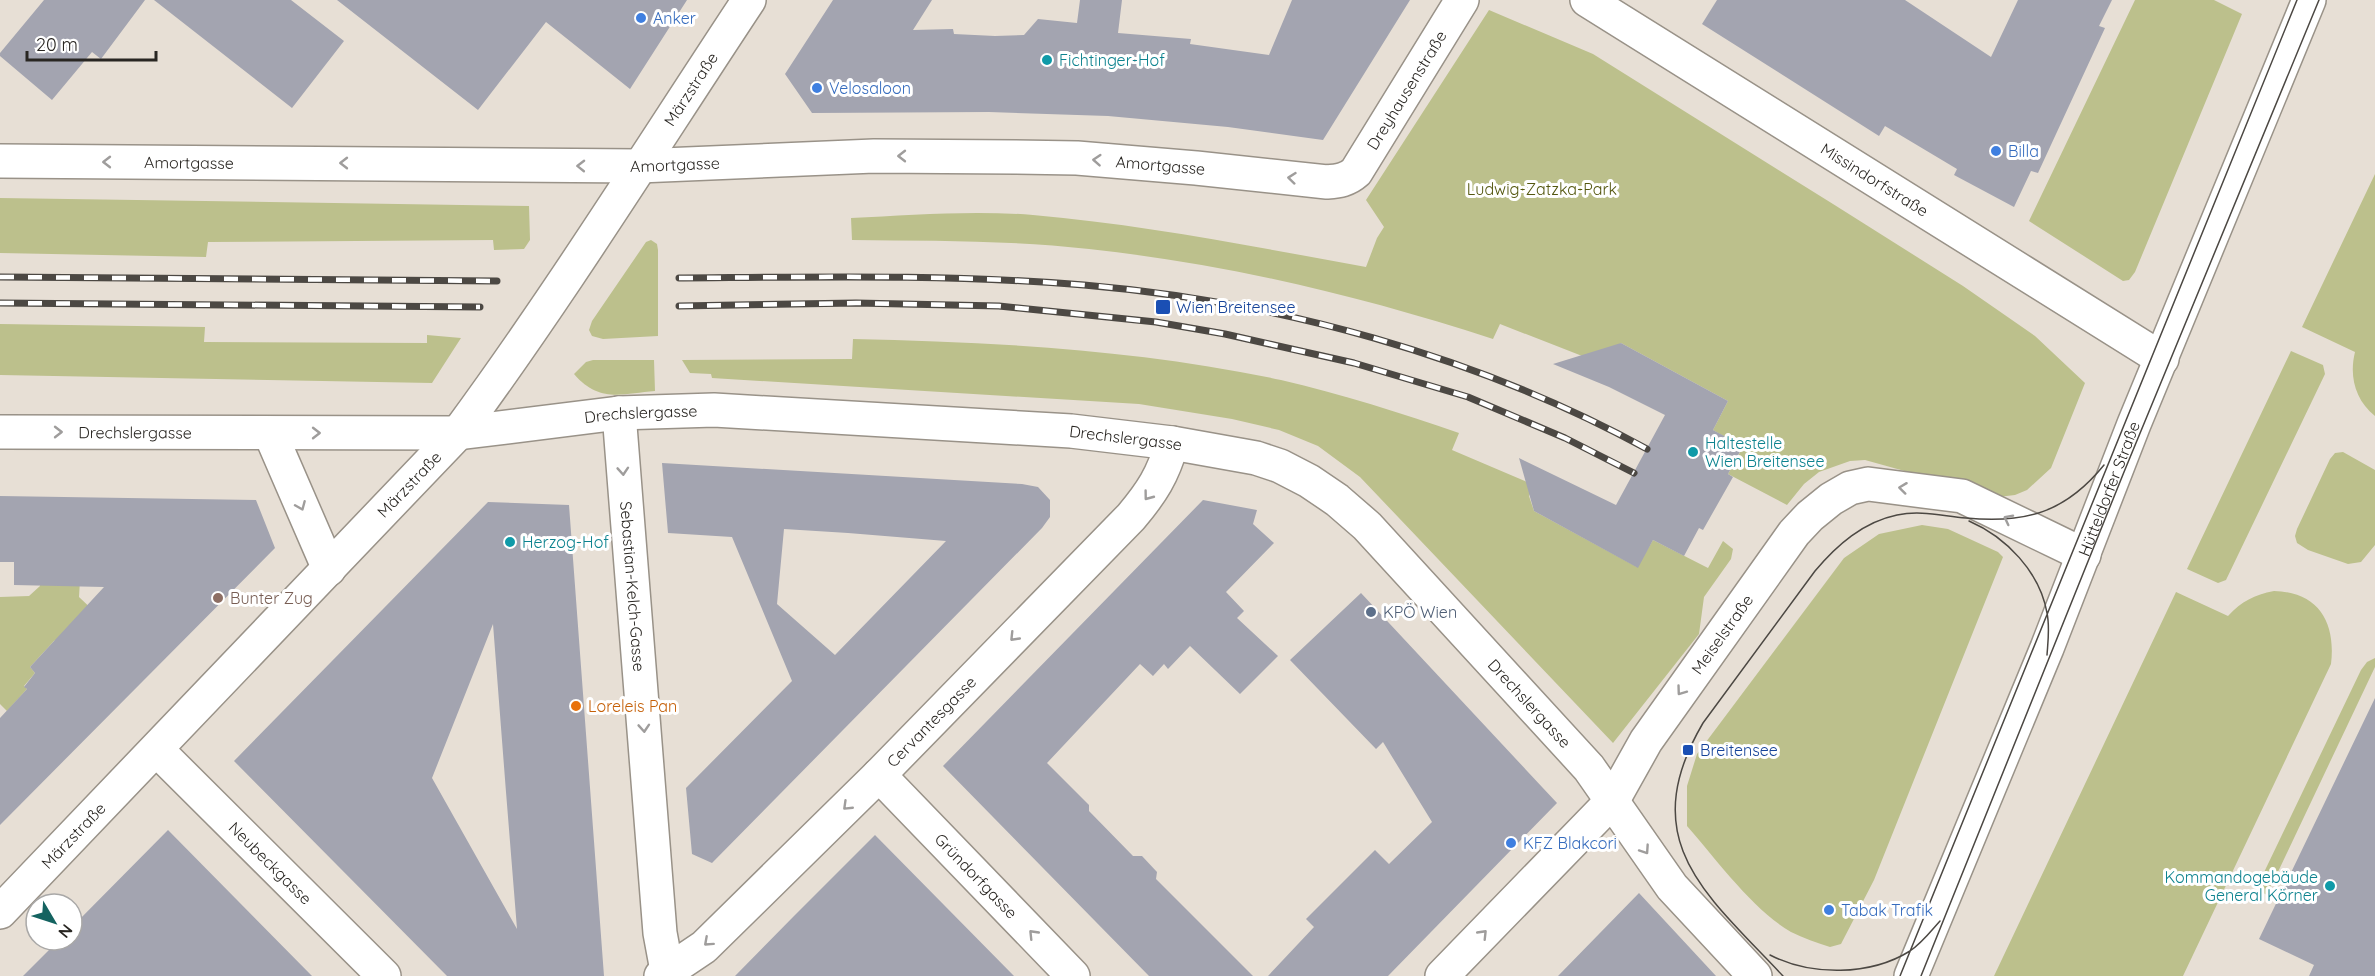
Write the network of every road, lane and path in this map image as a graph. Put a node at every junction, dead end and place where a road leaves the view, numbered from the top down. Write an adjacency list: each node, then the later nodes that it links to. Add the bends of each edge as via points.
1 (749, 0): 6 (street, Märzstraße)
2 (1462, 0): 7 (street, Dreyhausenstraße)
3 (1587, 0): 8 (street, Missindorfstraße)
4 (2309, 0): 8 (street, Hütteldorfer Straße)
5 (0, 161): 6 (street, Amortgasse, one-way to 5)
6 (639, 166): 7 (street, Amortgasse, one-way to 6, via 1328,182 1077,158 874,156); 12 (street, Märzstraße, via 513,359)
7 (1349, 178)
8 (2162, 359): 14 (street, Hütteldorfer Straße)
9 (619, 413): 12 (street, Drechslergasse); 13 (street, Drechslergasse, via 755,412 1071,431); 20 (street, Sebastian-Kelch-Gasse, one-way to 20)
10 (0, 432): 11 (street, Drechslergasse, one-way to 11)
11 (270, 433): 12 (street, Drechslergasse, one-way to 12); 15 (street, one-way to 15)
12 (458, 433): 15 (street, Märzstraße)
13 (1172, 443): 17 (street, Cervantesgasse, one-way to 17, via 1152,492 1131,517); 18 (street, Drechslergasse, via 1280,466 1337,500 1405,566 1589,768)
14 (2084, 555): 18 (street, Meiselstraße, one-way to 18, via 1962,496 1868,484 1850,488 1817,510 1794,533 1646,741); 25 (street, Hütteldorfer Straße)
15 (328, 569): 16 (street, Märzstraße)
16 (157, 750): 19 (street, Märzstraße); 21 (street, Neubeckgasse)
17 (879, 775): 20 (street, Cervantesgasse, one-way to 20, via 704,947); 22 (street, Gründorfgasse, one-way to 17)
18 (1613, 800): 23 (street, Meiselstraße, one-way to 18); 24 (street, Drechslergasse, one-way to 24, via 1672,887)
19 (0, 912)
20 (665, 975)
21 (384, 976)
22 (1073, 976)
23 (1442, 976)
24 (1755, 976)
25 (1911, 976)

